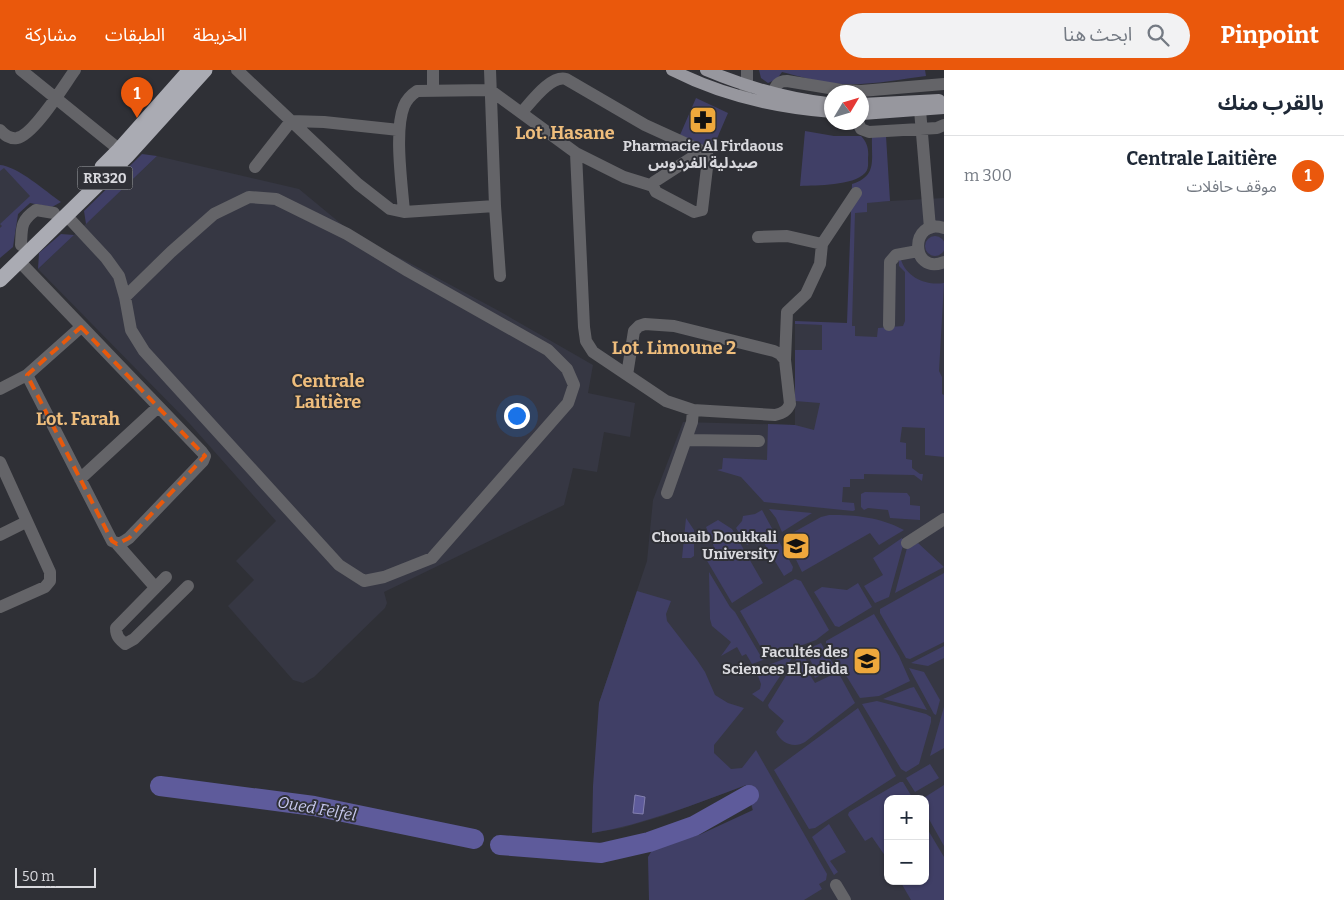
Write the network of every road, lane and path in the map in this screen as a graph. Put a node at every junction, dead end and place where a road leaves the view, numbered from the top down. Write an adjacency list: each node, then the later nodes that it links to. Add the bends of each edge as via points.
1 (21, 70): 18 (street)
2 (75, 70): 18 (street)
3 (190, 70): 34 (highway, RR320)
4 (205, 70): 34 (highway, RR320)
5 (237, 70): 27 (street)
6 (433, 70): 13 (street)
7 (490, 70): 14 (street)
8 (672, 70): 16 (main road, via 703,84)
9 (706, 70): 16 (main road)
10 (747, 70): 16 (street)
11 (938, 85): 15 (street); 19 (street)
12 (824, 87): 17 (street, via 781,81)
13 (433, 90): 14 (street); 30 (street, via 417,91 410,96 403,108)
14 (490, 90): 25 (street); 39 (street)
15 (869, 90)
16 (745, 91): 17 (main road); 22 (main road, via 808,110)
17 (773, 92): 21 (main road)
18 (55, 98): 32 (street, via 27,133 14,138); 34 (street)
19 (938, 100): 20 (main road)
20 (869, 104)
21 (824, 105)
22 (824, 108)
23 (944, 108): 24 (main road)
24 (920, 110): 26 (main road); 29 (street)
25 (522, 112): 33 (street, via 553,80 560,77 645,125); 35 (street)
26 (869, 114)
27 (291, 121): 30 (street); 36 (street); 40 (street, via 378,200 390,209)
28 (944, 125): 29 (street)
29 (922, 129): 31 (street); 42 (street)
30 (399, 130): 40 (street)
31 (864, 130)
32 (0, 131)
33 (702, 151): 37 (street, via 654,182); 37 (street, via 708,159 702,210 694,212 656,192)
34 (123, 153): 41 (highway, RR320)
35 (576, 153): 37 (street, via 624,177); 57 (street, via 586,341 593,352)
36 (255, 168)
37 (653, 186)
38 (856, 193): 45 (street)
39 (495, 206): 40 (street); 50 (street)
40 (404, 212)
41 (60, 214): 47 (highway, RR320); 52 (street, via 106,258 119,276)
42 (930, 228): 43 (street); 46 (street, via 919,237)
43 (944, 228)
44 (758, 236): 45 (street, via 787,236)
45 (822, 244): 55 (street, via 820,264 806,294 787,312)
46 (918, 251): 48 (street, via 928,263 937,265); 53 (street, via 896,255 890,262)
47 (20, 253): 49 (highway, RR320); 51 (highway, RR320); 54 (street)
48 (944, 262)
49 (0, 266)
50 (500, 276)
51 (0, 280)
52 (125, 296): 52 (street, via 130,330 144,351 339,565 364,581 384,577 432,558 568,403 574,385 567,368 548,350 347,234 276,199 249,197 214,214)
53 (889, 325)
54 (81, 327): 56 (street); 59 (street)
55 (786, 360): 57 (street, via 774,351 674,326 645,324 634,331); 60 (street, via 790,404 783,413)
56 (27, 375): 58 (street); 64 (street)
57 (626, 375): 60 (street, via 666,401)
58 (0, 389)
59 (158, 407): 64 (street); 70 (street, via 205,456 128,538)
60 (693, 410): 61 (street)
61 (686, 440): 62 (street); 65 (street)
62 (759, 441)
63 (0, 463): 67 (street)
64 (80, 479): 70 (street, via 108,536)
65 (667, 493)
66 (944, 519): 69 (street)
67 (26, 522): 68 (street); 74 (street, via 50,572 50,581 44,587)
68 (0, 535)
69 (907, 543)
70 (117, 544): 73 (street)
71 (166, 577): 73 (street)
72 (188, 586): 73 (street, via 125,644 116,635 116,628)
73 (155, 587)
74 (0, 607)
75 (836, 885): 76 (street)
76 (845, 900)

